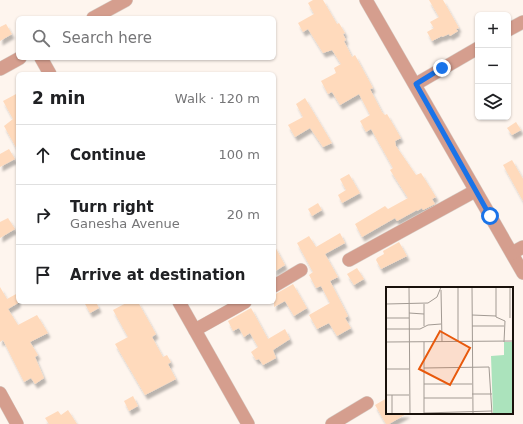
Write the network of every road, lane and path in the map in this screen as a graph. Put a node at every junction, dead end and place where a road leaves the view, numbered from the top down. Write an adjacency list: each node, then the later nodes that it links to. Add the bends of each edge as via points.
1 (126, 0): 3 (street)
2 (366, 0): 11 (street)
3 (97, 16)
4 (523, 22): 5 (street)
5 (511, 28)
6 (475, 50): 11 (street)
7 (16, 60): 9 (street)
8 (42, 60): 10 (street)
9 (0, 69)
10 (49, 72)
11 (416, 84): 12 (street)
12 (475, 191): 13 (street); 14 (street)
13 (517, 250): 16 (street)
14 (349, 260)
15 (301, 270): 17 (street)
16 (523, 274)
17 (276, 285)
18 (180, 304): 20 (street)
19 (241, 304): 20 (street)
20 (194, 330): 24 (street)
21 (0, 393): 23 (street)
22 (367, 403): 25 (street)
23 (17, 424)
24 (248, 424)
25 (332, 424)

